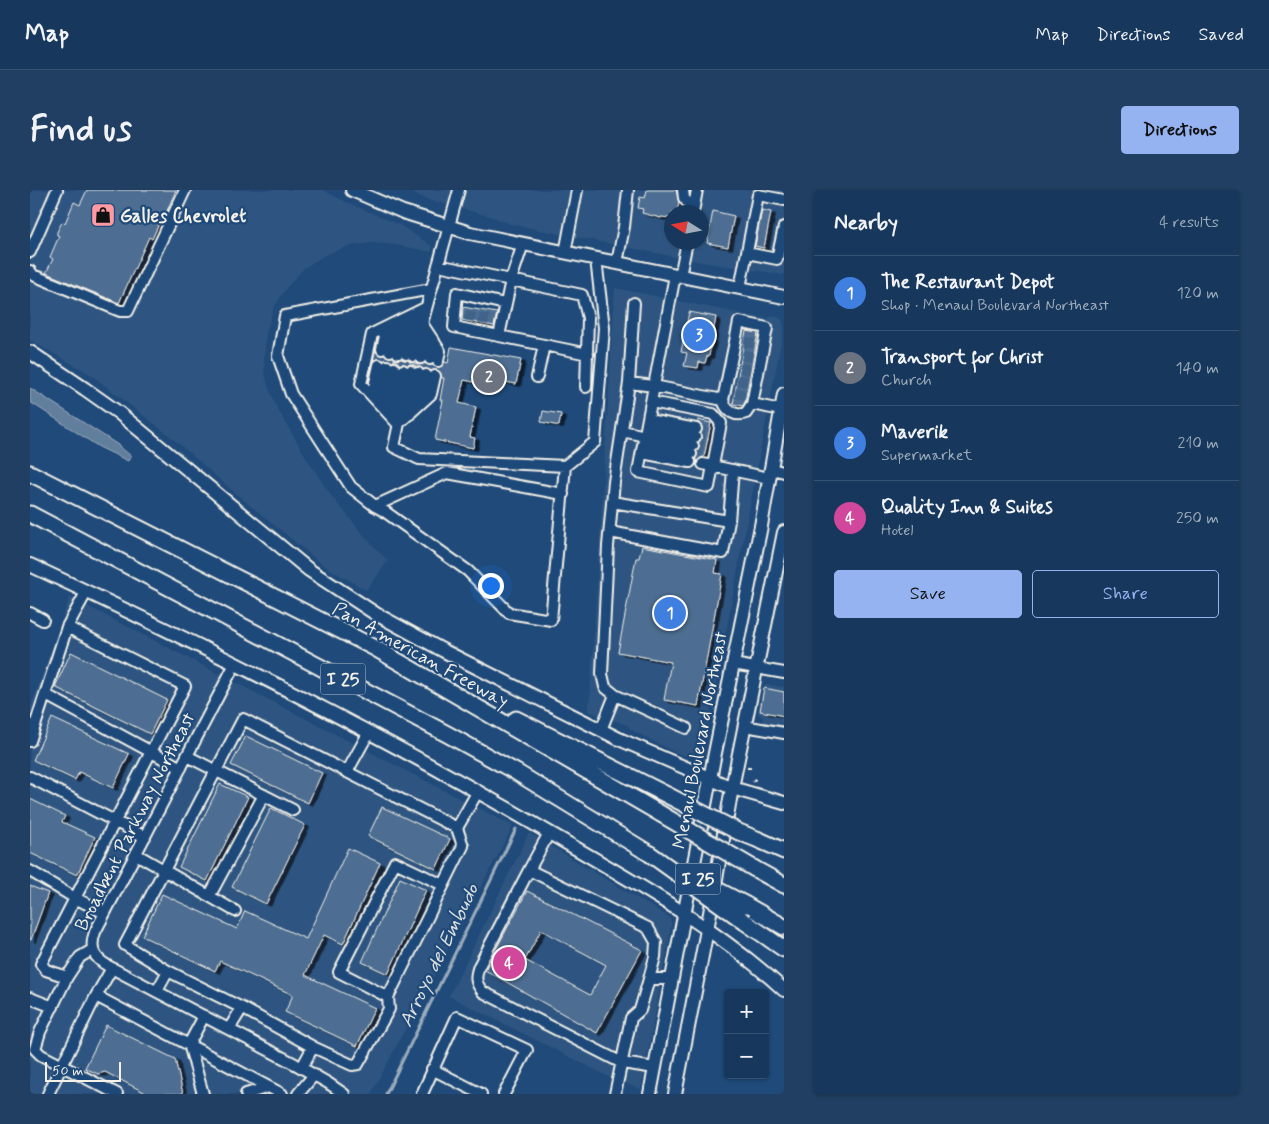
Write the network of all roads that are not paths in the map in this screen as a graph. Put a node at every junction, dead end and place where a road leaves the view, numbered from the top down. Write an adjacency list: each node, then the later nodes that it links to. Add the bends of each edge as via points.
1 (57, 190): 16 (street)
2 (185, 190): 22 (street, via 128,311 120,311)
3 (352, 190): 12 (main road)
4 (459, 190): 12 (street)
5 (577, 190): 17 (street)
6 (628, 190): 20 (street)
7 (683, 190): 10 (street)
8 (698, 190): 11 (street)
9 (784, 200): 18 (street, via 758,195)
10 (689, 205)
11 (694, 205)
12 (449, 227): 14 (main road); 21 (street)
13 (784, 227): 18 (street, via 777,259)
14 (523, 244): 17 (main road); 24 (street)
15 (685, 250): 23 (street)
16 (30, 252)
17 (565, 253): 19 (main road)
18 (747, 253): 25 (street)
19 (596, 259): 20 (main road); 59 (street, via 604,328 596,442)
20 (617, 263): 23 (main road)
21 (438, 266): 24 (street); 26 (street)
22 (30, 271)
23 (678, 276): 25 (main road); 46 (street)
24 (510, 280): 31 (street); 41 (street, via 582,295 588,318)
25 (740, 288): 28 (main road)
26 (431, 290): 33 (street); 66 (street, via 285,316 278,356 291,394 352,487)
27 (474, 297): 29 (street); 32 (street); 38 (street, via 457,293 454,327 468,325)
28 (784, 297)
29 (487, 300): 31 (street); 34 (street)
30 (634, 303): 45 (street)
31 (506, 304): 38 (street)
32 (472, 308)
33 (421, 311): 35 (street); 36 (street); 42 (street)
34 (485, 311)
35 (422, 322): 37 (street); 42 (street)
36 (396, 323): 42 (street); 42 (street); 52 (street, via 372,334 362,384)
37 (427, 332): 42 (street); 42 (street, via 434,342)
38 (499, 336): 39 (street)
39 (544, 345): 41 (street); 44 (street)
40 (30, 352): 85 (main road, via 119,413 258,529 334,587 444,651)
41 (588, 354): 47 (street)
42 (410, 355)
43 (406, 371): 52 (street); 52 (street); 52 (street); 54 (street); 54 (street, via 431,394)
44 (537, 377)
45 (629, 383): 46 (street); 55 (street)
46 (654, 386): 49 (street); 51 (street)
47 (586, 387)
48 (784, 394): 53 (main road, Menaul Boulevard Northeast)
49 (728, 395): 50 (street, via 725,406 736,414 746,413); 50 (street, via 740,342 739,322 767,328 757,358)
50 (751, 399): 53 (street)
51 (651, 402): 56 (street); 58 (street, via 713,414 721,423)
52 (385, 410): 54 (street); 59 (street, via 394,447 419,458)
53 (781, 410): 63 (main road, Menaul Boulevard Northeast)
54 (410, 414)
55 (622, 430): 56 (street); 65 (street)
56 (645, 436): 57 (street); 57 (street); 57 (street); 58 (street, via 638,472 709,487)
57 (693, 446)
58 (711, 449): 60 (street)
59 (566, 466): 64 (street)
60 (733, 470): 63 (street); 68 (street)
61 (784, 472): 63 (street)
62 (30, 473): 76 (highway, Pan American Freeway / I 25)
63 (770, 474): 78 (main road, Menaul Boulevard Northeast)
64 (563, 494): 66 (street, via 447,472); 66 (street, via 552,620 509,613 468,571)
65 (612, 502): 68 (street); 69 (street)
66 (375, 506)
67 (30, 514): 107 (highway, I 25, via 456,738)
68 (729, 521): 69 (street, via 723,553)
69 (610, 532): 82 (street, via 602,674 605,687)
70 (784, 532): 79 (main road)
71 (30, 565): 72 (main road)
72 (86, 591): 75 (street); 77 (main road)
73 (30, 613): 74 (street)
74 (42, 620)
75 (68, 627): 81 (street); 89 (street, via 185,686)
76 (375, 648): 105 (highway, bridge, via 739,832); 112 (highway, Pan American Freeway / I 25, bridge)
77 (235, 664): 86 (main road); 90 (street, Broadbent Parkway Northeast)
78 (733, 664): 79 (street); 95 (main road, Menaul Boulevard Northeast)
79 (757, 669): 80 (street); 83 (main road)
80 (784, 673)
81 (46, 695): 88 (street); 89 (street)
82 (615, 695): 84 (street); 85 (street)
83 (745, 726): 87 (street); 96 (main road)
84 (686, 728)
85 (601, 730): 95 (main road)
86 (369, 732): 93 (street); 97 (main road)
87 (784, 733)
88 (30, 742)
89 (151, 752): 91 (street); 101 (street)
90 (187, 756): 91 (street, Broadbent Parkway Northeast); 92 (street)
91 (181, 768): 104 (street, Broadbent Parkway Northeast)
92 (217, 770): 93 (street, via 243,719); 98 (street); 109 (street)
93 (347, 772): 102 (street)
94 (30, 777): 101 (street)
95 (710, 779): 96 (main road); 117 (main road, Menaul Boulevard Northeast)
96 (732, 788): 99 (main road); 119 (main road)
97 (478, 791): 102 (street); 103 (main road)
98 (264, 795): 100 (street); 113 (street)
99 (784, 803)
100 (293, 810)
101 (115, 822): 104 (street); 114 (street)
102 (457, 828): 111 (street, via 462,846)
103 (549, 833): 108 (street); 117 (main road)
104 (145, 837): 106 (street, Broadbent Parkway Northeast)
105 (784, 851)
106 (136, 854): 109 (street); 116 (street, Broadbent Parkway Northeast)
107 (650, 854): 118 (highway, I 25, bridge); 120 (highway, bridge)
108 (529, 870): 125 (street, via 648,928 656,942); 138 (street, via 479,966 477,985 483,992)
109 (164, 871): 113 (street); 123 (street, via 125,945)
110 (30, 872): 114 (street)
111 (443, 885): 130 (street); 130 (street, via 395,862 339,972)
112 (784, 885)
113 (210, 895): 115 (street)
114 (75, 898): 116 (street); 124 (street, via 42,964 46,970)
115 (235, 911)
116 (105, 913): 121 (street, Broadbent Parkway Northeast, via 93,938)
117 (684, 915): 119 (main road); 126 (main road, Menaul Boulevard Northeast)
118 (784, 927)
119 (707, 930): 127 (main road); 157 (main road)
120 (784, 949)
121 (92, 950): 122 (street, Broadbent Parkway Northeast, via 99,961); 124 (street, via 80,957)
122 (112, 968): 128 (street, Broadbent Parkway Northeast); 129 (street)
123 (168, 972): 128 (street); 133 (street)
124 (67, 977): 132 (street)
125 (649, 979): 126 (street); 138 (street, via 640,1010 631,1018)
126 (672, 979): 141 (main road, Menaul Boulevard Northeast)
127 (784, 990)
128 (157, 992): 134 (street, Broadbent Parkway Northeast)
129 (96, 996): 136 (street); 139 (street)
130 (388, 997): 137 (street, via 389,1009 358,1064 352,1065)
131 (30, 998): 132 (street)
132 (53, 1007): 139 (street, via 35,1049)
133 (242, 1008): 135 (street); 137 (street)
134 (204, 1016): 135 (street, Broadbent Parkway Northeast); 136 (street)
135 (229, 1029): 140 (street, Broadbent Parkway Northeast)
136 (189, 1044): 144 (street); 147 (street)
137 (313, 1047): 140 (street)
138 (622, 1063): 141 (street); 155 (street)
139 (62, 1066): 145 (street); 146 (street)
140 (302, 1068): 143 (street, Broadbent Parkway Northeast)
141 (655, 1068): 156 (main road, Menaul Boulevard Northeast)
142 (432, 1069): 152 (street); 153 (street); 154 (street, via 457,1017 527,1050)
143 (314, 1075): 150 (street); 151 (street, Broadbent Parkway Northeast)
144 (269, 1087): 148 (street); 149 (street)
145 (48, 1094)
146 (117, 1094)
147 (203, 1094)
148 (246, 1094)
149 (282, 1094)
150 (298, 1094)
151 (344, 1094)
152 (422, 1094)
153 (481, 1094)
154 (504, 1094)
155 (615, 1094)
156 (650, 1094)
157 (675, 1094)

